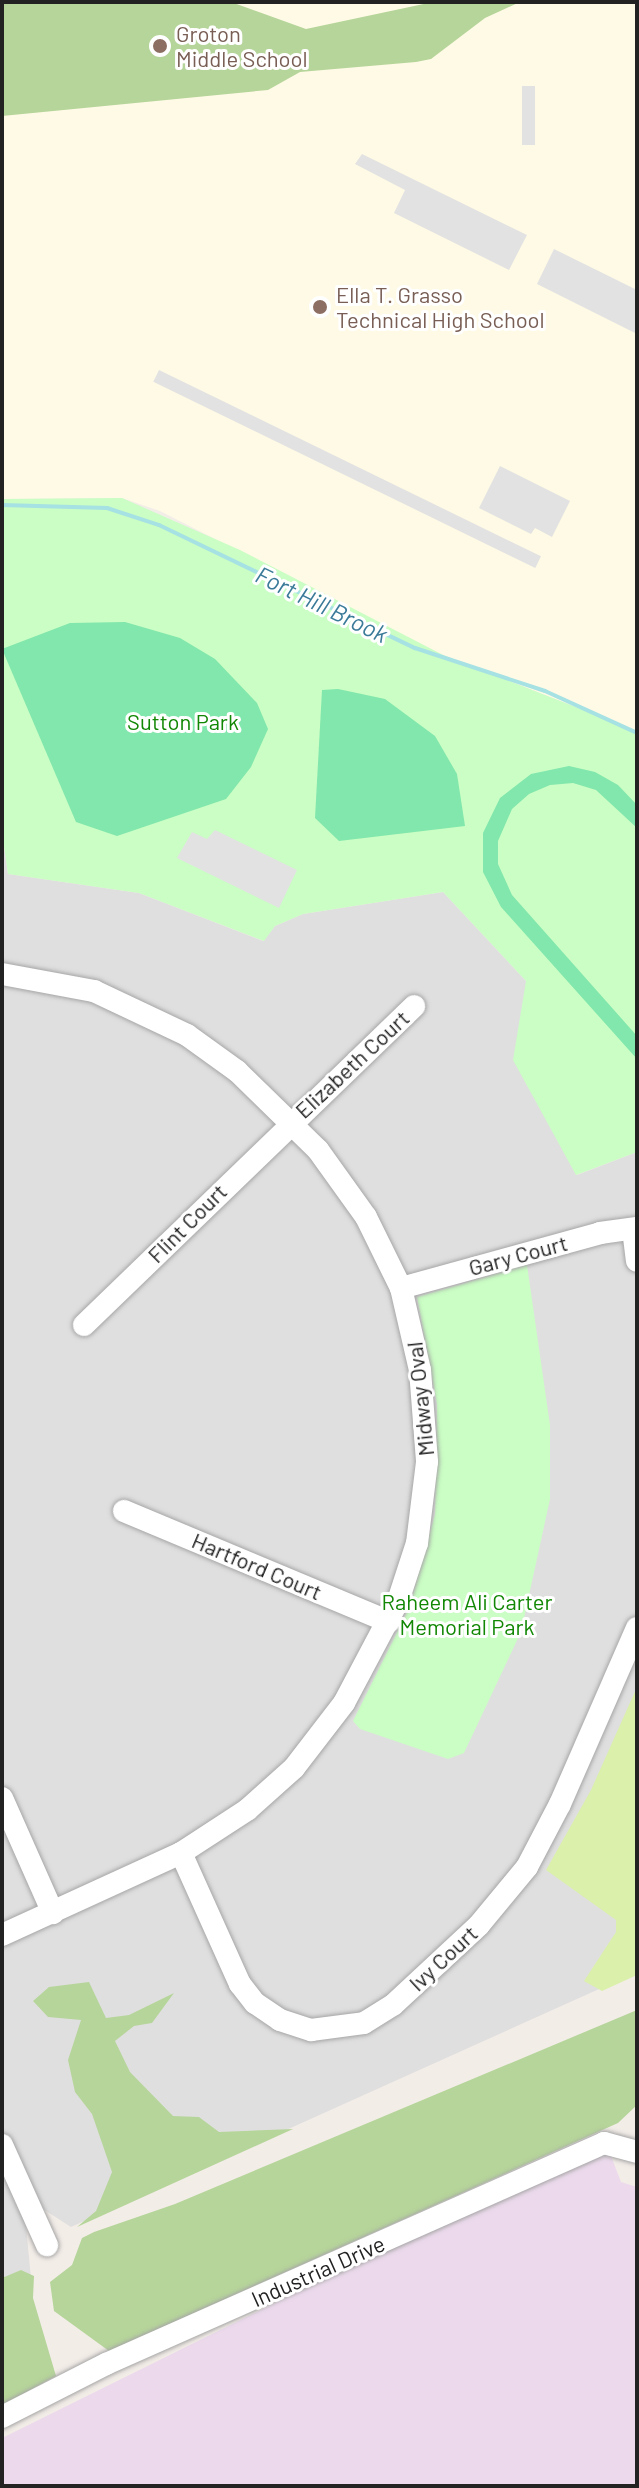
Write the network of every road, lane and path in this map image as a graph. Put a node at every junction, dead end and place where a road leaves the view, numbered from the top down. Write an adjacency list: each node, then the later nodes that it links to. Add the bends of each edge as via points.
1 (2, 974): 3 (street, Midway Oval, via 94,991 148,1014 237,1071)
2 (414, 1006): 3 (street, Elizabeth Court)
3 (291, 1121): 6 (street, Midway Oval, via 366,1217); 7 (street, Flint Court)
4 (635, 1228): 5 (street); 6 (street, Gary Court)
5 (637, 1261)
6 (401, 1288): 9 (street, Midway Oval, via 420,1370 427,1462 417,1543)
7 (84, 1325)
8 (124, 1511): 9 (street, Hartford Court)
9 (389, 1622): 12 (street, Midway Oval, via 344,1703 294,1768 247,1810)
10 (637, 1628): 12 (street, Ivy Court, via 527,1867 479,1925 393,2005 364,2023 311,2030 280,2020 255,2003 240,1984)
11 (2, 1798): 13 (street)
12 (181, 1853): 13 (street, Midway Oval)
13 (53, 1913): 14 (street, Midway Oval)
14 (2, 1935)
15 (2, 2145): 17 (street)
16 (637, 2152): 18 (street, Industrial Drive, via 604,2143 106,2364)
17 (47, 2245)
18 (2, 2417)

